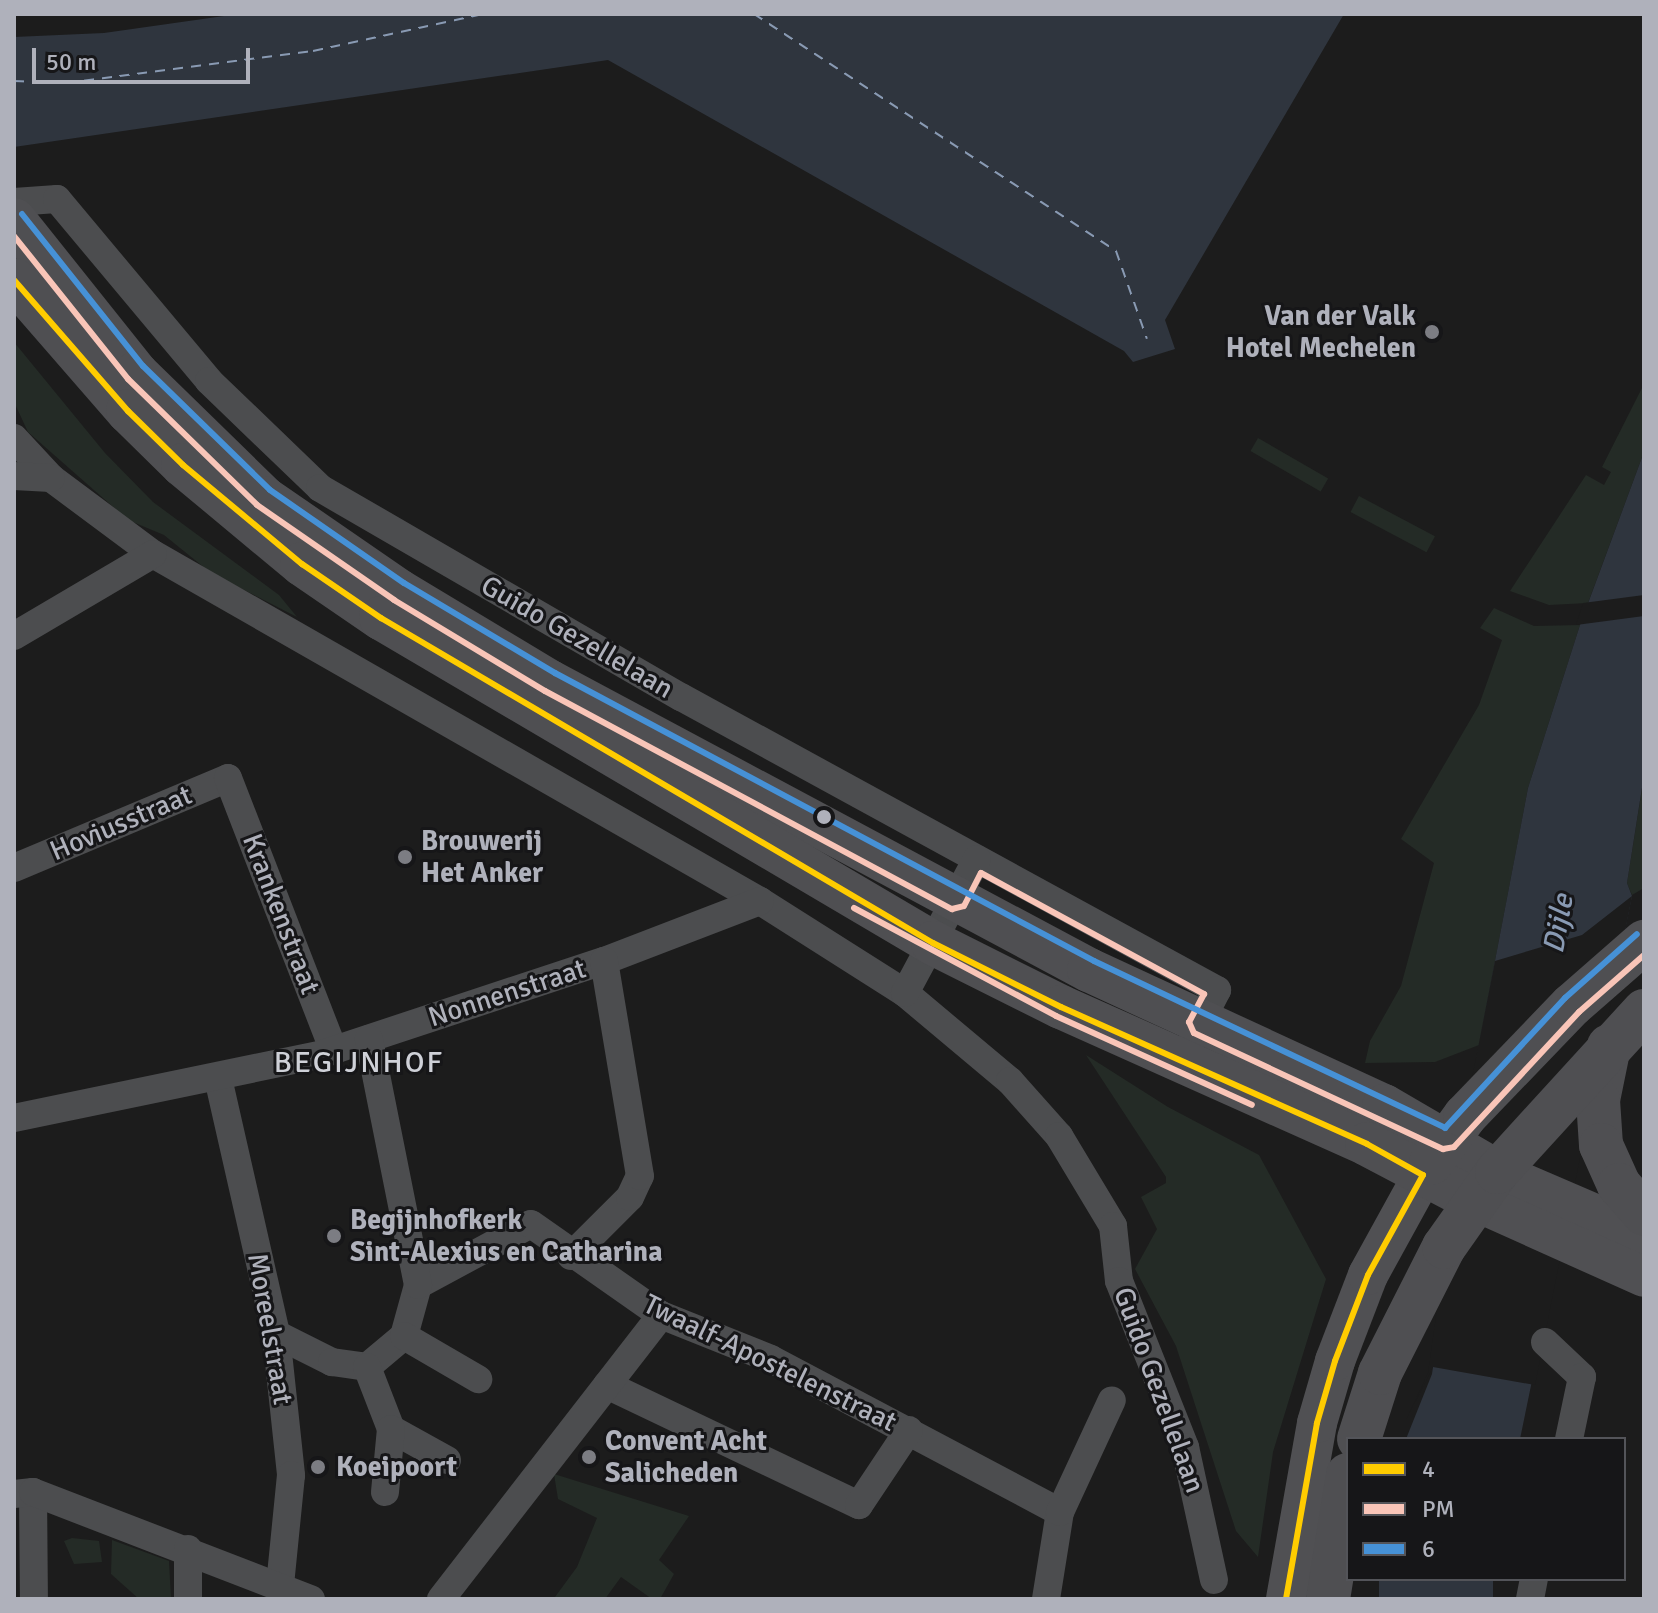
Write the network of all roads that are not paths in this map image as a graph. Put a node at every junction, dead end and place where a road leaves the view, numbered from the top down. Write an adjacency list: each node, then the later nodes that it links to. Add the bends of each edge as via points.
1 (17, 218): 10 (main road, Guido Gezellelaan, via 136,373 264,498 399,591 550,682); 10 (street, Guido Gezellelaan, via 57,199 209,381 320,488 681,697)
2 (14, 280): 12 (main road, Guido Gezellelaan, via 128,411 226,503 302,564 446,657)
3 (14, 438): 5 (street, Guido Gezellelaan)
4 (14, 476): 5 (street)
5 (51, 478): 6 (street, Guido Gezellelaan)
6 (153, 554): 7 (street); 11 (street, Guido Gezellelaan)
7 (14, 636)
8 (228, 778): 9 (street, Hoviusstraat); 20 (street, Krankenstraat)
9 (14, 868)
10 (967, 878): 12 (street); 17 (main road, Guido Gezellelaan)
11 (760, 901): 14 (street, Nonnenstraat); 15 (street, Guido Gezellelaan)
12 (933, 943): 15 (street); 17 (main road, Guido Gezellelaan)
13 (1631, 953): 23 (main road)
14 (604, 961): 18 (street, Nonnenstraat); 28 (street, via 640,1176 630,1197)
15 (905, 993): 49 (street, Guido Gezellelaan, via 1059,1136 1113,1226 1119,1281 1185,1447)
16 (1644, 1011): 19 (main road)
17 (1199, 1025): 23 (main road, Guido Gezellelaan); 24 (main road, Guido Gezellelaan)
18 (369, 1039): 20 (street, Nonnenstraat); 30 (street)
19 (1605, 1049): 24 (main road); 25 (main road, via 1598,1100 1601,1145 1610,1172)
20 (334, 1051): 21 (street, Nonnenstraat)
21 (218, 1078): 22 (street, Nonnenstraat); 32 (street, Moreelstraat)
22 (14, 1118)
23 (1457, 1134): 24 (main road, Guido Gezellelaan); 24 (main road)
24 (1461, 1184): 26 (main road); 41 (main road, via 1437,1261 1380,1373); 56 (main road, via 1368,1275 1317,1423)
25 (1644, 1214)
26 (1568, 1223): 27 (main road); 29 (main road)
27 (1644, 1235)
28 (571, 1256): 30 (street, Twaalf-Apostelenstraat, via 531,1224); 31 (street, Twaalf-Apostelenstraat)
29 (1644, 1277)
30 (418, 1285): 33 (street)
31 (661, 1315): 37 (street); 40 (street, Twaalf-Apostelenstraat, via 771,1359)
32 (276, 1334): 35 (street, via 332,1362); 50 (street, Moreelstraat, via 291,1475)
33 (404, 1336): 35 (street); 36 (street)
34 (1545, 1342): 42 (street, via 1582,1377)
35 (367, 1367): 39 (street)
36 (478, 1379)
37 (607, 1385): 40 (street, via 859,1505); 54 (street)
38 (1112, 1400): 47 (street)
39 (391, 1429): 43 (street); 45 (street)
40 (909, 1430): 47 (street, Twaalf-Apostelenstraat)
41 (1360, 1437)
42 (1569, 1437)
43 (447, 1460)
44 (1346, 1487): 57 (main road)
45 (385, 1492)
46 (23, 1493): 48 (street); 51 (street)
47 (1060, 1512): 55 (street)
48 (188, 1549): 50 (street); 52 (street)
49 (1214, 1580)
50 (280, 1585): 53 (street)
51 (34, 1599)
52 (188, 1599)
53 (311, 1599)
54 (441, 1599)
55 (1046, 1599)
56 (1286, 1599)
57 (1328, 1599)

